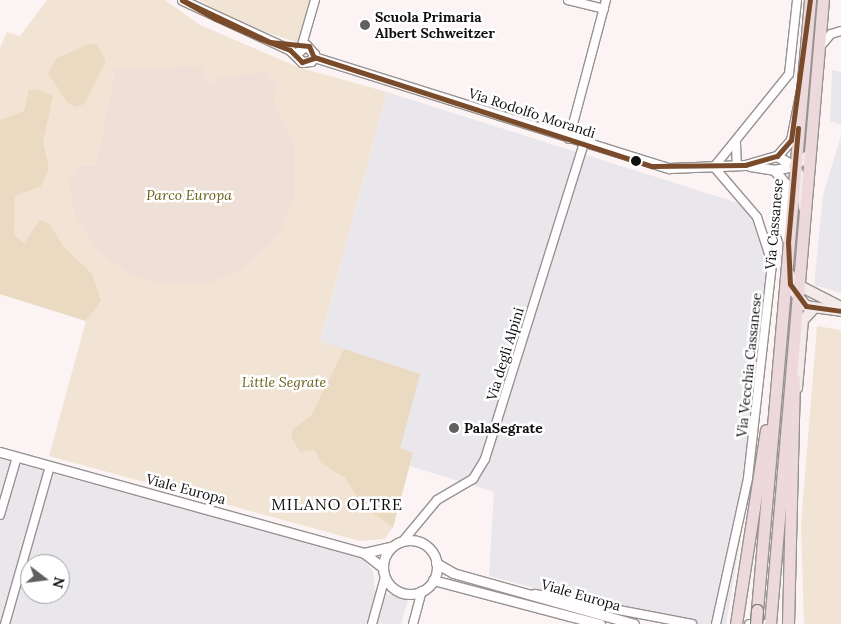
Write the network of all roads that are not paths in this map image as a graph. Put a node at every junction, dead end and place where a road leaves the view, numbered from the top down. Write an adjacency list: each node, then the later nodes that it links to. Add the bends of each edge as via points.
1 (182, 0): 11 (street, Via Rodolfo Morandi, via 274,44)
2 (315, 0): 11 (street)
3 (568, 0): 8 (street)
4 (606, 0): 8 (street)
5 (797, 0): 15 (street, via 789,74)
6 (810, 0): 14 (main road, Via Cassanese)
7 (824, 0): 9 (main road, Via Cassanese)
8 (604, 9): 16 (street)
9 (822, 14): 10 (street, via 830,26); 12 (main road, Via Cassanese)
10 (841, 31): 12 (street, via 826,38)
11 (299, 49): 13 (street, Via Rodolfo Morandi, via 311,47); 13 (street, Via Rodolfo Morandi, via 303,63)
12 (818, 54): 19 (main road, Via Cassanese)
13 (314, 57): 16 (street, Via Rodolfo Morandi)
14 (801, 90): 18 (street, via 791,140); 21 (main road, Via Cassanese)
15 (738, 136): 20 (street, via 733,157); 22 (street)
16 (569, 139): 17 (street, Via Rodolfo Morandi)
17 (584, 144): 22 (street, Via Rodolfo Morandi, via 652,166); 38 (street, Via degli Alpini, via 480,470 437,500)
18 (777, 156): 20 (street, Via Rodolfo Morandi); 21 (street)
19 (808, 156): 21 (main road); 24 (main road, Via Cassanese)
20 (741, 165): 22 (street, Via Rodolfo Morandi); 23 (street, Via Rodolfo Morandi)
21 (794, 166): 23 (street, Via Rodolfo Morandi); 24 (main road, via 801,178); 25 (main road, Via Cassanese)
22 (714, 167): 52 (street, Via Vecchia Cassanese, via 757,218 772,263 748,478)
23 (774, 170): 25 (street, via 786,184 782,228)
24 (804, 208): 26 (main road, Via Cassanese)
25 (788, 242): 26 (main road, via 790,284); 29 (main road, Via Cassanese)
26 (797, 291): 27 (main road); 28 (main road); 29 (main road); 31 (main road, Via Cassanese)
27 (841, 306)
28 (814, 308): 30 (main road); 32 (main road, via 802,320)
29 (782, 310): 33 (main road, Via Cassanese)
30 (841, 311)
31 (791, 370): 32 (main road); 56 (main road, Via Cassanese)
32 (797, 389): 57 (main road)
33 (774, 402): 53 (main road, via 760,454); 55 (main road, Via Cassanese, bridge)
34 (0, 452): 35 (street, Viale Europa)
35 (17, 457): 36 (street, Viale Europa); 37 (street)
36 (50, 466): 40 (street, Viale Europa); 46 (street)
37 (0, 515)
38 (403, 541): 39 (street, Viale Europa); 41 (street, Viale Europa, via 424,544)
39 (391, 547): 40 (street, Viale Europa); 42 (street)
40 (364, 553): 42 (street, Viale Europa)
41 (436, 562): 43 (street); 45 (street, Viale Europa, via 453,574)
42 (384, 573): 44 (street, Viale Europa, via 401,592); 47 (street)
43 (433, 580): 44 (street); 49 (street, Viale Europa)
44 (422, 590): 48 (street)
45 (525, 593): 50 (street, Viale Europa); 51 (street, via 587,600)
46 (4, 624)
47 (372, 624)
48 (413, 624)
49 (600, 624)
50 (634, 624)
51 (692, 624)
52 (716, 624)
53 (736, 624)
54 (749, 624): 56 (street)
55 (756, 624)
56 (770, 624)
57 (788, 624)

